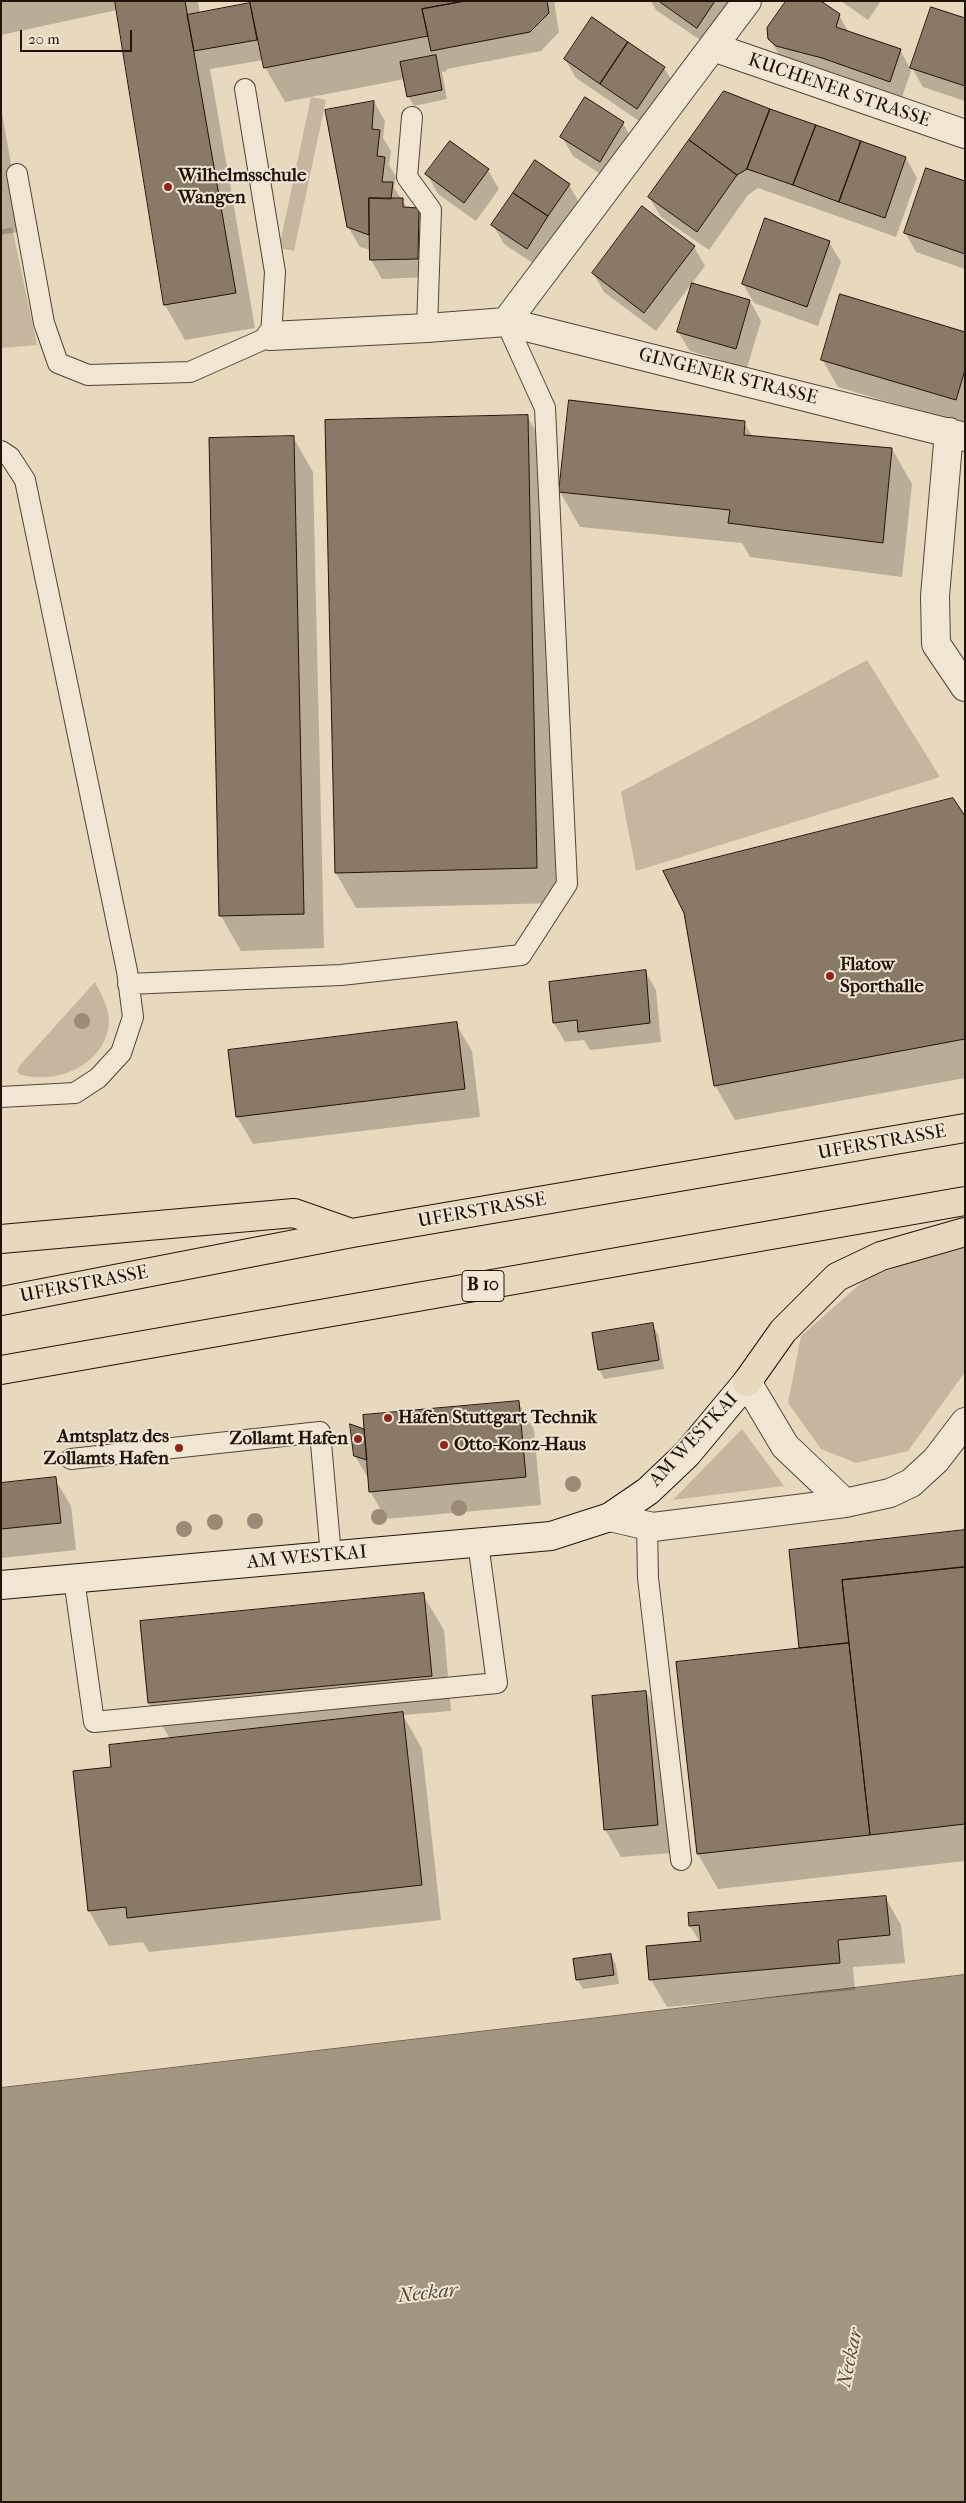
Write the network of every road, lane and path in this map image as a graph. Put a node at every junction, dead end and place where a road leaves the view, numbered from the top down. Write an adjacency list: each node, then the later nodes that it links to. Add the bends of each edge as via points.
1 (746, 1): 2 (street)
2 (713, 47): 5 (street, KUCHENER STRASSE); 7 (street)
3 (245, 89): 9 (lane, via 275,272)
4 (412, 116): 8 (lane, via 406,177 432,210)
5 (965, 134)
6 (17, 174): 9 (lane, via 44,323 58,363 88,375 190,372)
7 (506, 322): 8 (street, GINGENER STRASSE); 10 (street, GINGENER STRASSE); 13 (lane, via 545,408 567,884 521,955 341,975)
8 (427, 328): 9 (street, GINGENER STRASSE)
9 (271, 336)
10 (957, 434): 12 (street, GINGENER STRASSE, via 935,596 936,644)
11 (1, 451): 13 (lane, via 10,457 25,480)
12 (965, 687)
13 (128, 984): 14 (lane, via 133,1017 121,1053 98,1078 76,1093)
14 (1, 1097)
15 (965, 1128): 18 (highway, UFERSTRASSE)
16 (965, 1200): 21 (highway, B 10)
17 (965, 1232): 22 (highway, via 881,1256 837,1277 783,1332)
18 (352, 1233): 19 (highway, via 294,1213); 20 (highway, UFERSTRASSE)
19 (1, 1239)
20 (1, 1301)
21 (1, 1370)
22 (747, 1382): 25 (street, AM WESTKAI, via 785,1446); 26 (street, AM WESTKAI, via 686,1454 648,1491)
23 (965, 1422): 25 (street, via 936,1460 911,1483 890,1493)
24 (71, 1459): 29 (lane, via 320,1432)
25 (845, 1503): 27 (street)
26 (610, 1517): 27 (street); 28 (street, AM WESTKAI, via 551,1536)
27 (647, 1526): 32 (lane, via 648,1578)
28 (478, 1543): 29 (street, AM WESTKAI); 30 (lane, via 496,1683 94,1722)
29 (330, 1556): 30 (street, AM WESTKAI)
30 (74, 1579): 31 (street, AM WESTKAI)
31 (1, 1585)
32 (681, 1860)

